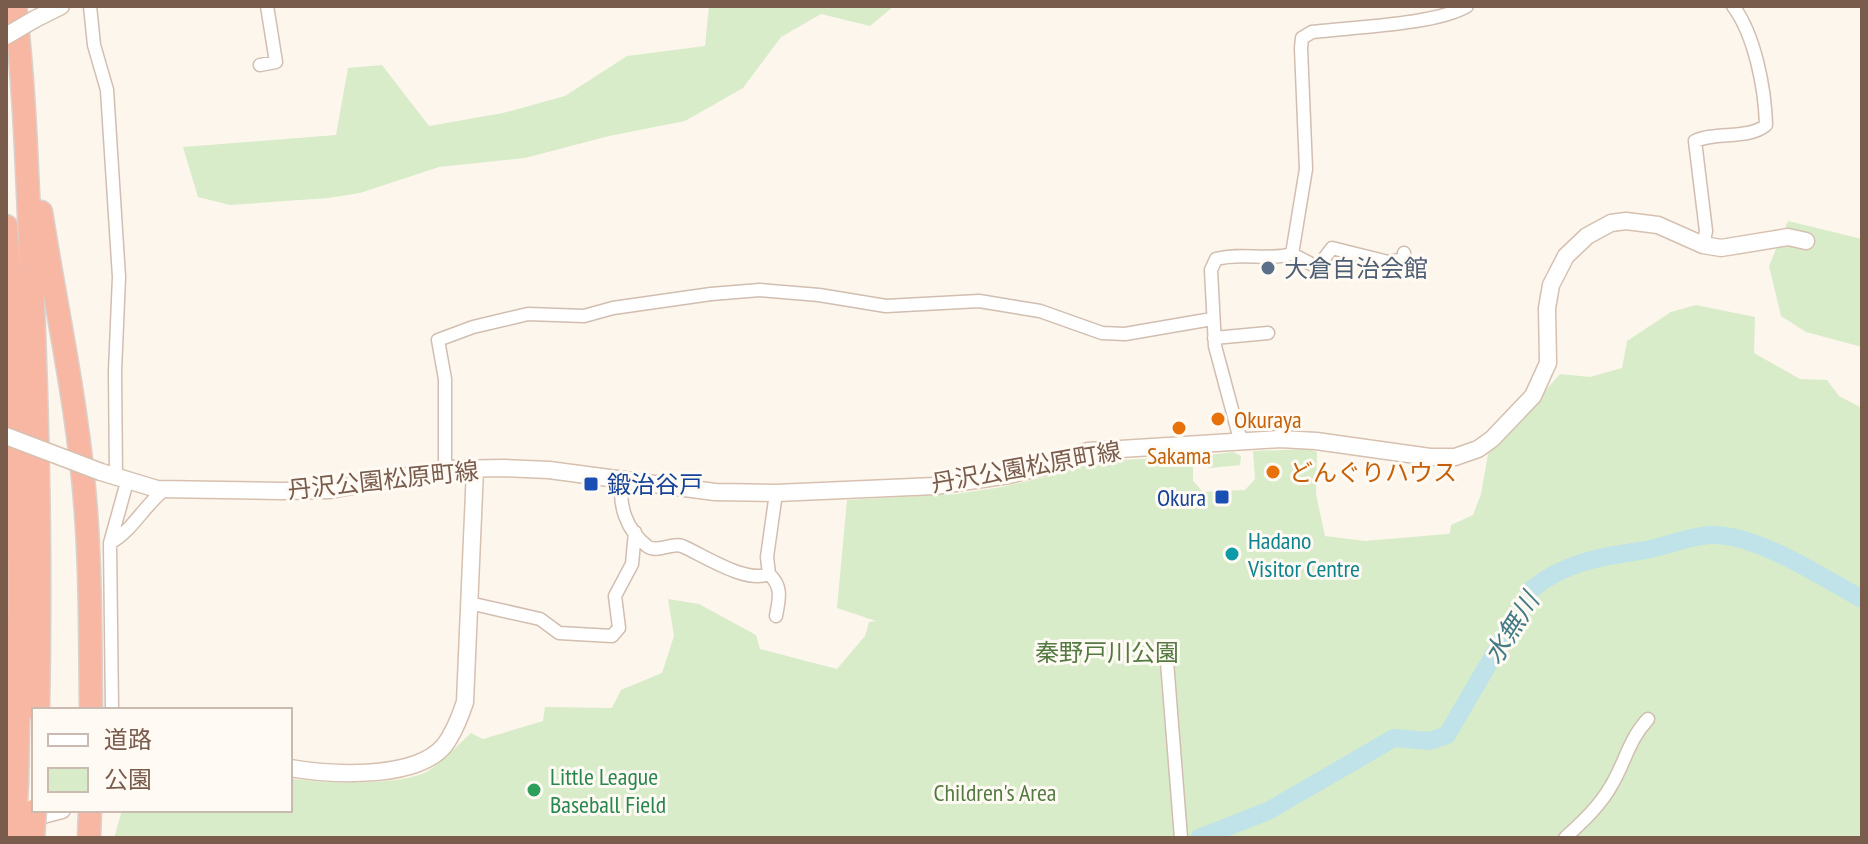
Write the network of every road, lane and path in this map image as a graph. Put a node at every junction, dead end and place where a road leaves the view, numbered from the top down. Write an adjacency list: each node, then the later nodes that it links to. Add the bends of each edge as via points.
1 (15, 6): 9 (highway)
2 (61, 6): 7 (main road, bridge)
3 (90, 6): 22 (street, via 107,90 119,277)
4 (267, 6): 8 (street, via 276,62)
5 (1467, 6): 14 (street, via 1456,13 1312,32 1302,38 1306,169)
6 (1733, 6): 12 (street, via 1751,44 1766,125 1759,131 1707,135 1695,141 1706,231)
7 (6, 36)
8 (260, 65)
9 (24, 105): 32 (highway, via 37,384); 33 (highway, via 83,477)
10 (6, 226): 41 (highway, bridge, via 21,626)
11 (1806, 241): 12 (main road, 丹沢公園松原町線, via 1788,237 1721,248)
12 (1703, 245): 19 (main road, 丹沢公園松原町線, via 1658,225 1626,221 1600,228 1576,245 1551,285 1542,380 1533,396 1478,449 1455,457 1430,457 1316,441)
13 (1404, 253): 14 (street, via 1405,259 1388,262 1332,248 1315,266)
14 (1292, 254): 15 (street, via 1216,259 1211,270)
15 (1212, 319): 17 (street); 20 (street, via 1102,333 1040,311 979,301 886,306 760,290 584,316 528,314 438,340 445,379)
16 (1268, 333): 17 (street)
17 (1214, 338): 19 (street)
18 (6, 436): 22 (main road, 丹沢公園松原町線, bridge)
19 (1243, 441): 25 (main road, 丹沢公園松原町線, via 1088,451 1020,473 935,486)
20 (445, 469): 21 (main road, 丹沢公園松原町線); 24 (main road, 丹沢公園松原町線, via 330,490)
21 (475, 469): 23 (main road, 丹沢公園松原町線, via 549,470); 29 (main road)
22 (115, 477): 24 (main road, 丹沢公園松原町線); 27 (street)
23 (623, 480): 25 (main road, 丹沢公園松原町線, via 715,492); 26 (street, via 621,508)
24 (164, 490): 27 (street, via 134,519 127,534)
25 (776, 493): 28 (street)
26 (635, 532): 28 (street, via 654,550 679,545 712,562 753,575); 29 (street, via 632,564 615,596 619,628 612,636 559,633 540,619)
27 (110, 543): 34 (street)
28 (769, 574): 30 (street, via 781,593)
29 (469, 603): 36 (main road, via 465,702 442,748 407,768)
30 (776, 616)
31 (1166, 649): 44 (street)
32 (38, 708)
33 (91, 708)
34 (112, 708)
35 (1648, 719): 45 (street, via 1594,811)
36 (292, 768)
37 (35, 812): 42 (highway, bridge)
38 (54, 812): 40 (main road, via 35,817)
39 (90, 812): 43 (highway)
40 (6, 814)
41 (14, 838)
42 (33, 838)
43 (89, 838)
44 (1181, 838)
45 (1565, 838)

